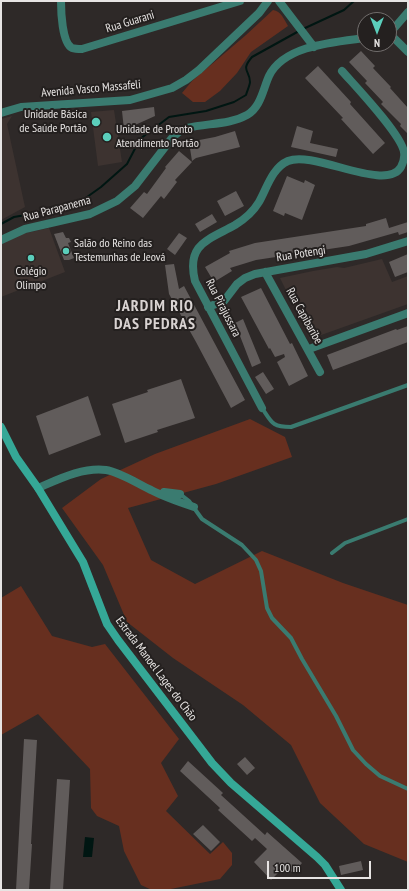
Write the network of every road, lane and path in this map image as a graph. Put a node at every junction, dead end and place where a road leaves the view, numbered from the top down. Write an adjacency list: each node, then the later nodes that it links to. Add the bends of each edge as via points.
1 (61, 1): 2 (street, Rua Guarani, via 66,41 72,48 82,49)
2 (240, 1)
3 (268, 1): 12 (street, Avenida Vasco Massafeli, via 259,13 199,70 172,88 130,100 21,107)
4 (279, 1): 9 (street)
5 (408, 12): 6 (street)
6 (397, 25)
7 (357, 39): 9 (street, Rua Parapanema)
8 (397, 41): 10 (street)
9 (314, 47): 13 (street, Rua Parapanema, via 296,52 276,65 259,102 248,115 223,123 186,128 172,138 135,186 117,201 90,214 25,229)
10 (408, 52)
11 (342, 71): 16 (street, Rua Pirajussara, via 392,129 404,152 400,169 392,174 380,176 310,160 297,159 287,162 275,171 250,214 241,222 203,242 195,252 192,270)
12 (1, 113)
13 (1, 240)
14 (408, 242): 15 (street, Rua Potengi, via 359,256)
15 (265, 272): 16 (street, Rua Potengi, via 244,278 224,301); 18 (street, Rua Capibaribe)
16 (208, 307): 21 (street, Rua Pirajussara)
17 (408, 313): 18 (street)
18 (309, 349): 19 (street, Rua Capibaribe)
19 (320, 372)
20 (408, 385): 21 (lane, Rua Pirajussara, via 291,427 280,427 272,423)
21 (262, 408)
22 (1, 427): 23 (street, Estrada Manoel Lages do Chão, via 16,457)
23 (38, 488): 24 (street, via 87,470 107,470); 30 (street, Estrada Manoel Lages do Chão, via 83,562 106,624 118,640 212,763 231,783 317,857)
24 (153, 491): 25 (street); 26 (street)
25 (180, 494): 26 (lane)
26 (194, 507): 29 (lane, via 202,519 242,545 256,560 262,571 267,608 272,618 292,638 353,750 380,776)
27 (408, 519): 28 (lane, via 345,543)
28 (332, 553)
29 (408, 789)
30 (341, 890)

